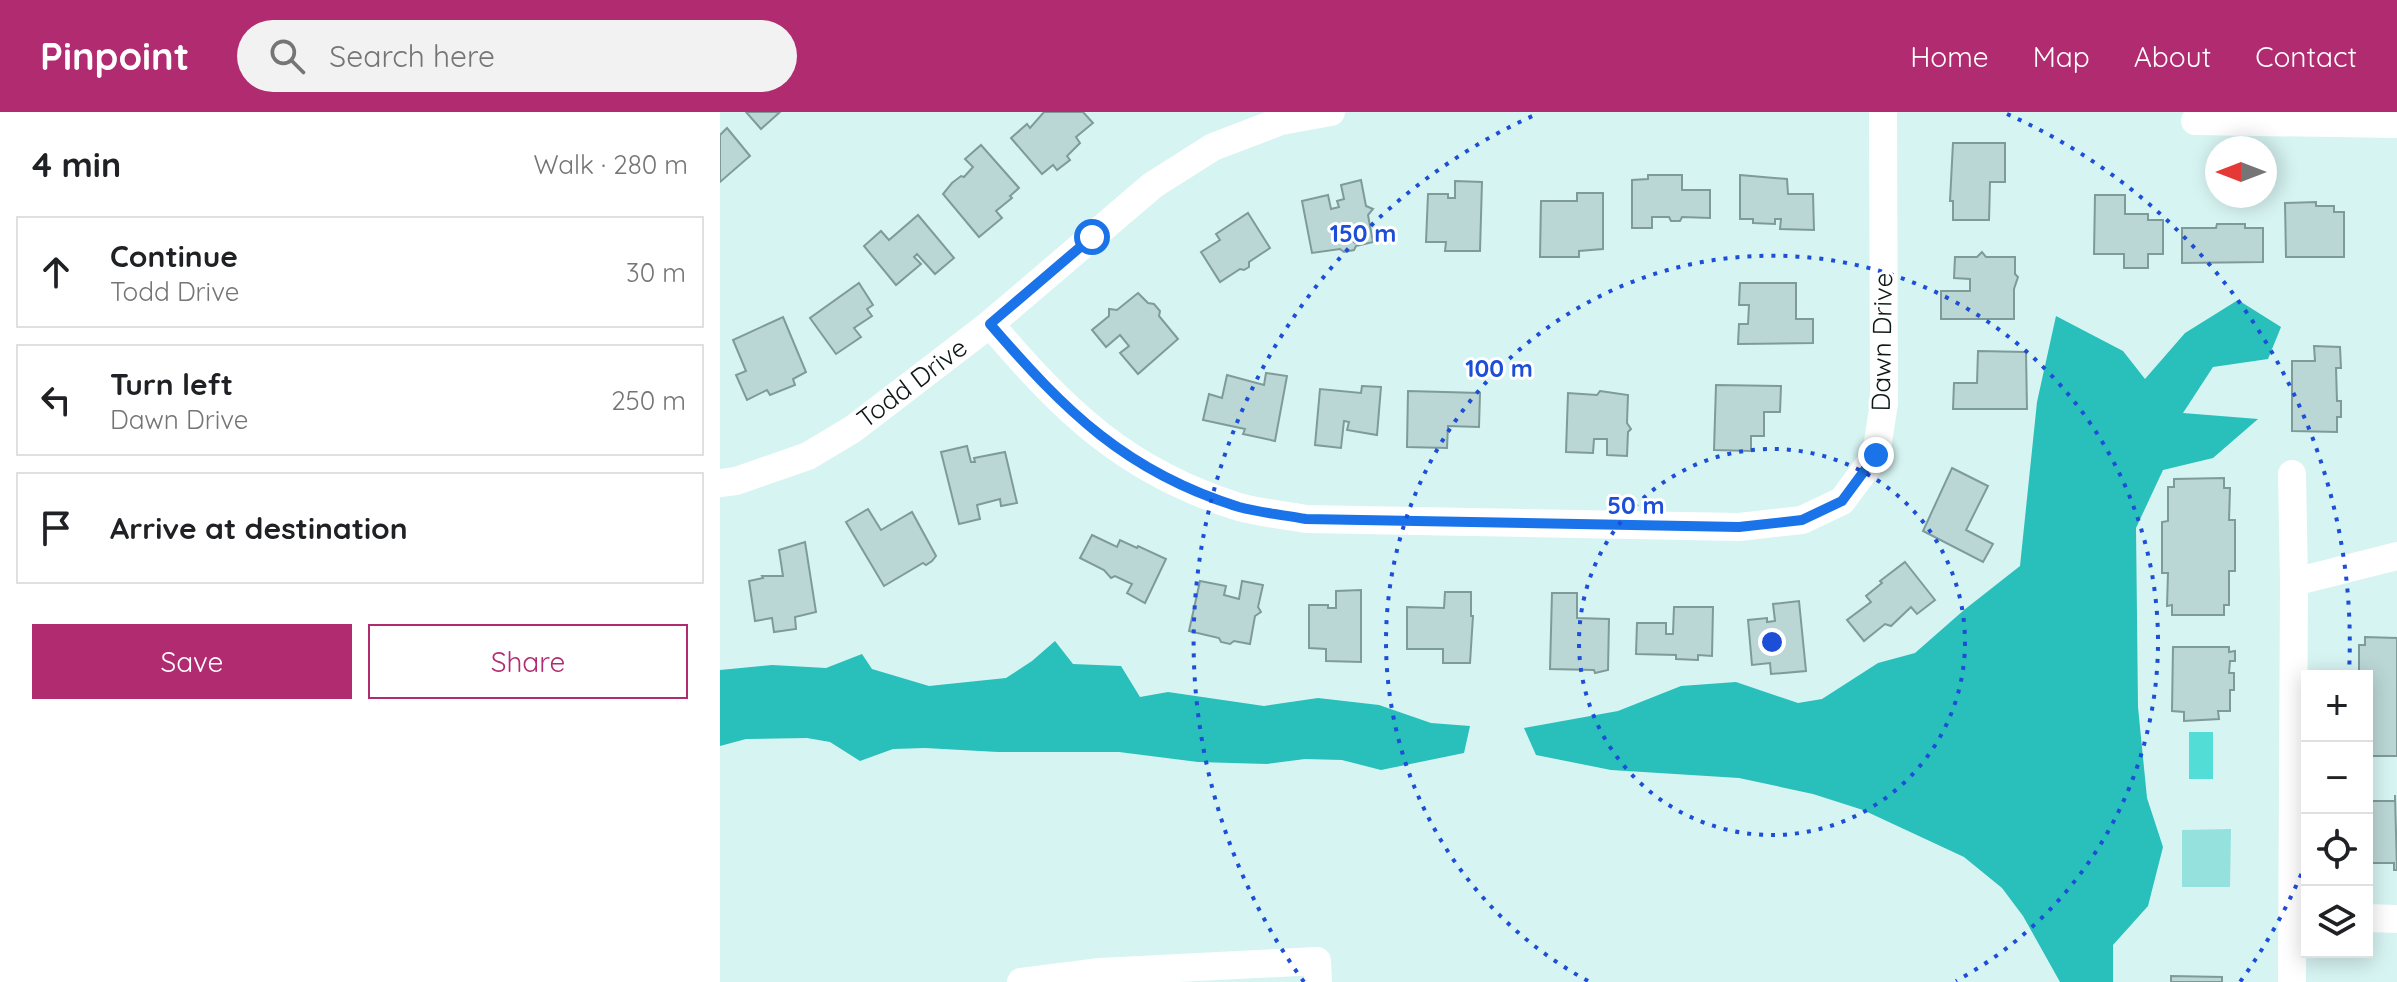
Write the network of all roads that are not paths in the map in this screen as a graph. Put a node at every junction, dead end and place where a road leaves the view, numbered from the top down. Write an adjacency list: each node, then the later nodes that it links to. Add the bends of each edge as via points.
1 (1331, 112): 5 (street, Todd Drive, via 1281,121 1213,147 1153,185)
2 (1883, 112): 5 (street, Dawn Drive, via 1884,403 1876,455 1842,501 1802,520 1739,527 1306,519 1243,508 1148,469 1086,426)
3 (2195, 121): 4 (street)
4 (2397, 124)
5 (990, 324): 7 (street, Todd Drive, via 853,429 808,456)
6 (2292, 474): 9 (street)
7 (720, 483)
8 (2397, 556): 9 (street)
9 (2294, 582): 10 (street)
10 (2300, 917): 15 (street)
11 (2373, 918): 12 (street)
12 (2397, 919)
13 (1317, 972): 14 (street, via 1100,972)
14 (1021, 982)
15 (2292, 982)

